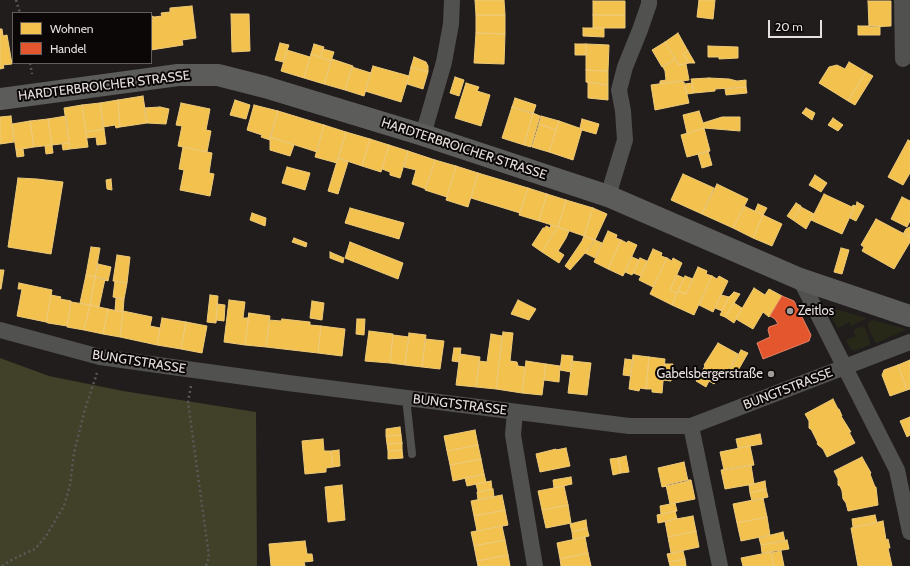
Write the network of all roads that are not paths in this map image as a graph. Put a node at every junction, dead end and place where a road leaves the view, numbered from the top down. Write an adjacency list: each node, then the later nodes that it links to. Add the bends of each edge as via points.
1 (452, 0): 6 (street, via 451,24 444,62)
2 (649, 0): 7 (street, via 619,90 625,140)
3 (902, 0): 4 (street)
4 (903, 59)
5 (0, 99): 6 (street, HARDTERBROICHER STRASSE, via 178,75 218,75)
6 (423, 135): 7 (street, HARDTERBROICHER STRASSE)
7 (608, 196): 8 (street, HARDTERBROICHER STRASSE)
8 (800, 279): 9 (street, HARDTERBROICHER STRASSE); 12 (street)
9 (910, 316)
10 (0, 330): 13 (street, BUNGTSTRASSE, via 100,357)
11 (910, 342): 12 (street, BUNGTSTRASSE)
12 (844, 367): 15 (street, BUNGTSTRASSE); 17 (street, via 897,470)
13 (406, 398): 14 (street, BUNGTSTRASSE); 16 (lane)
14 (514, 412): 15 (street, BUNGTSTRASSE, via 630,426); 18 (street, via 513,435)
15 (691, 426): 19 (street)
16 (412, 454)
17 (910, 532)
18 (535, 566)
19 (720, 566)

